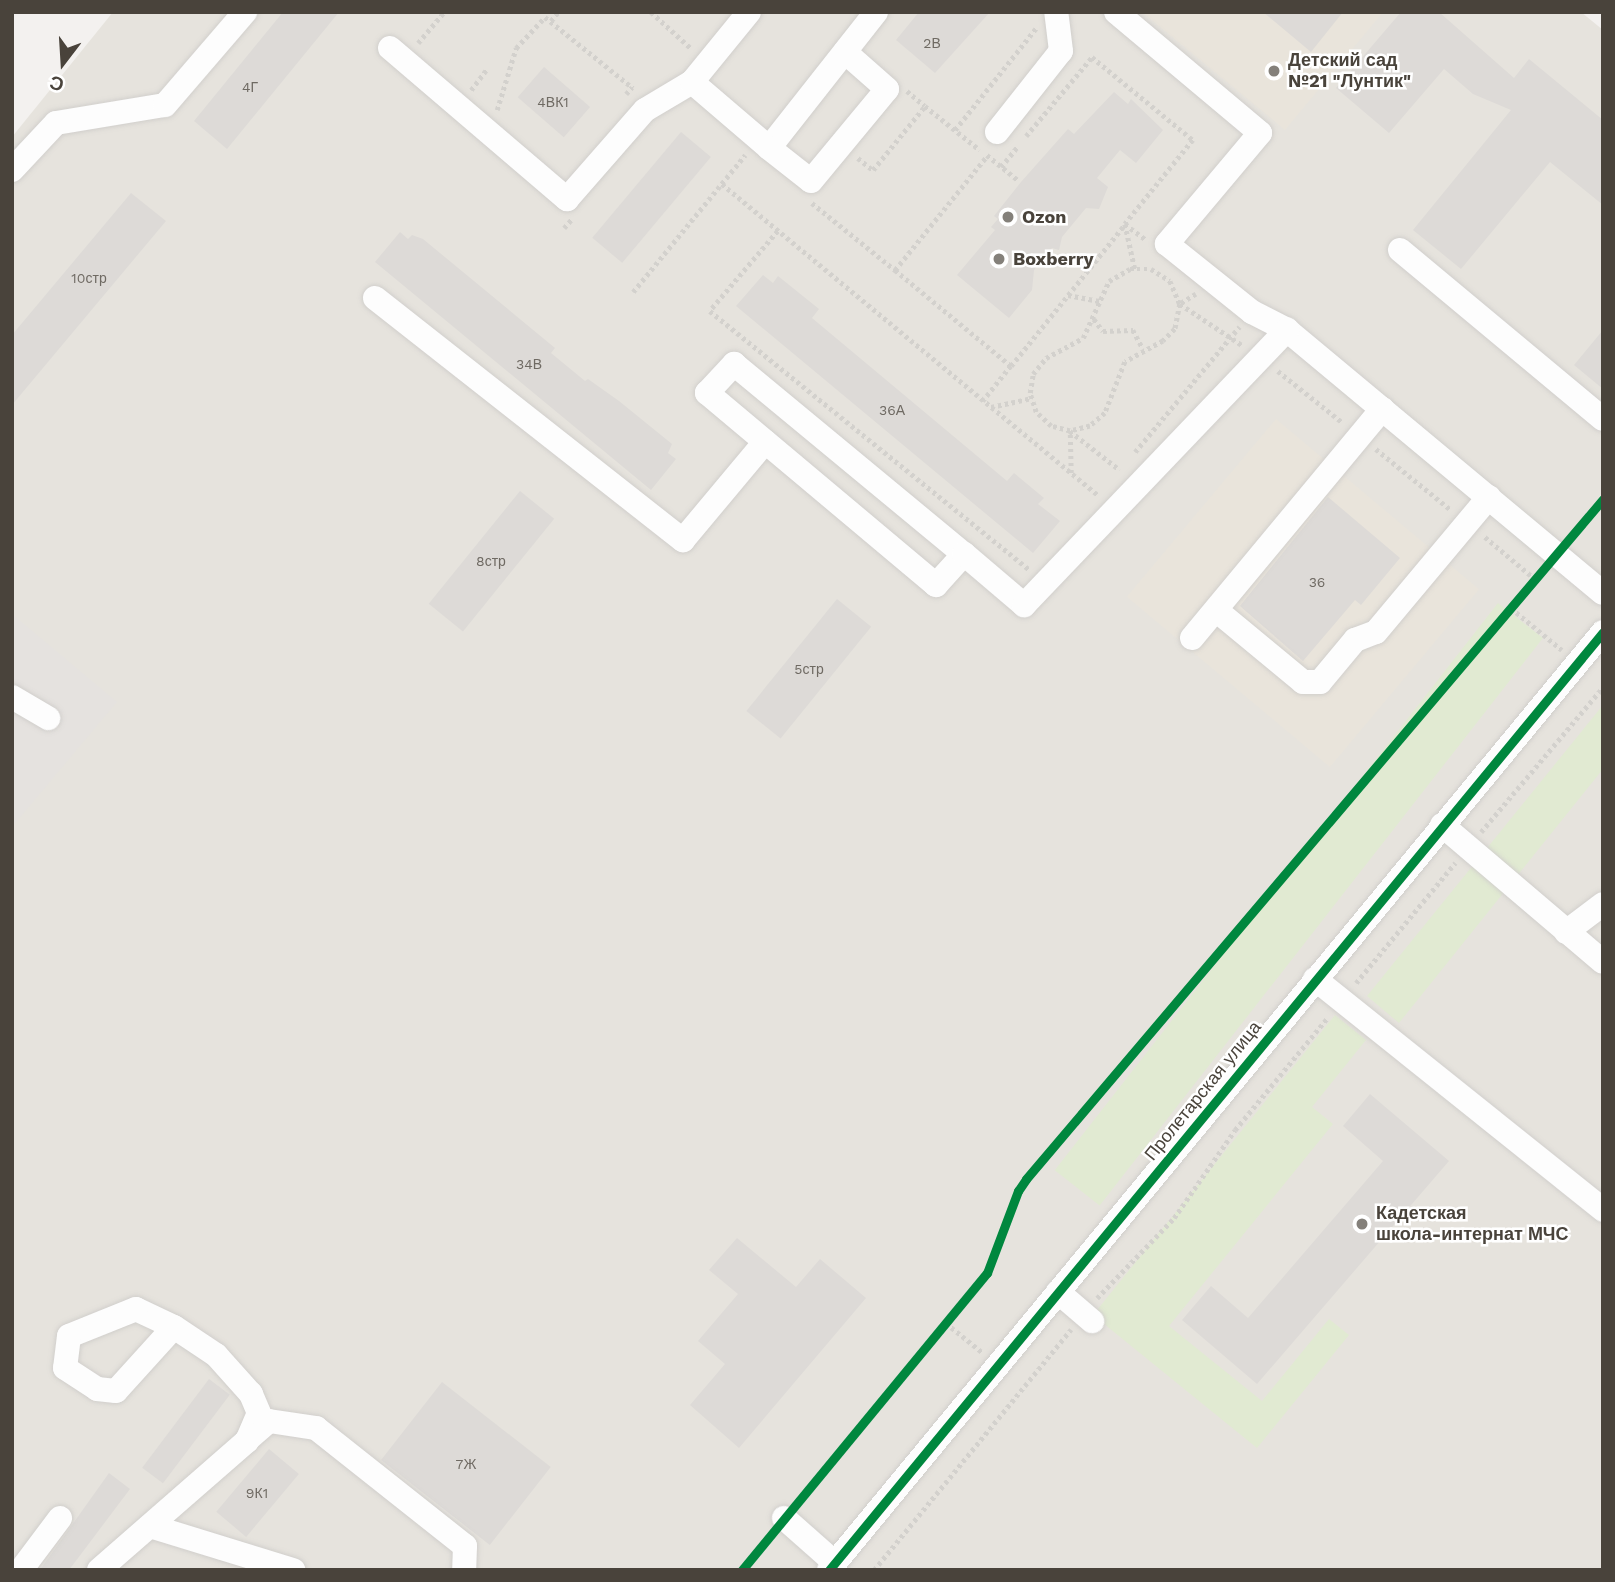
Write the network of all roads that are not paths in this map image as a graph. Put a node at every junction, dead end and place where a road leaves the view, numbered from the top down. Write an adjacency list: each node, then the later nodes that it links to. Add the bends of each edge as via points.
1 (245, 12): 11 (street, via 165,105 56,123)
2 (749, 12): 8 (street)
3 (876, 12): 6 (street)
4 (1116, 12): 14 (street, via 1260,133 1167,244 1252,312)
5 (1049, 16): 9 (street, via 1061,51)
6 (845, 52): 10 (street); 10 (street, via 887,89 810,181)
7 (397, 54): 8 (street, via 567,199 645,110)
8 (700, 72): 10 (street)
9 (997, 132)
10 (759, 153)
11 (12, 170)
12 (1400, 250): 16 (street)
13 (375, 298): 17 (street, via 683,540)
14 (1287, 330): 15 (street); 19 (street, via 1024,605)
15 (1382, 408): 18 (street); 21 (street)
16 (1603, 419)
17 (765, 442): 19 (street, via 936,585); 19 (street, via 707,393 734,363)
18 (1489, 497): 20 (street); 21 (street, via 1376,632 1355,640 1312,685)
19 (964, 555)
20 (1603, 593)
21 (1216, 610): 23 (street)
22 (1603, 632): 26 (street, Пролетарская улица)
23 (1192, 638)
24 (12, 697): 25 (street)
25 (48, 718)
26 (1442, 825): 28 (street); 30 (street, Пролетарская улица)
27 (1603, 904): 28 (street)
28 (1566, 932): 29 (street)
29 (1603, 962)
30 (1315, 979): 31 (street); 32 (street, Пролетарская улица)
31 (1603, 1210)
32 (1058, 1292): 33 (street); 40 (street, Пролетарская улица)
33 (1088, 1317)
34 (174, 1327): 35 (street, via 216,1355 251,1394 259,1413)
35 (247, 1441): 38 (street); 44 (street, via 269,1421 316,1428 465,1546)
36 (60, 1518): 42 (street)
37 (784, 1518): 40 (street)
38 (150, 1526): 39 (street); 41 (street)
39 (234, 1561): 43 (street)
40 (832, 1566)
41 (103, 1569)
42 (21, 1570)
43 (293, 1570)
44 (464, 1570)

